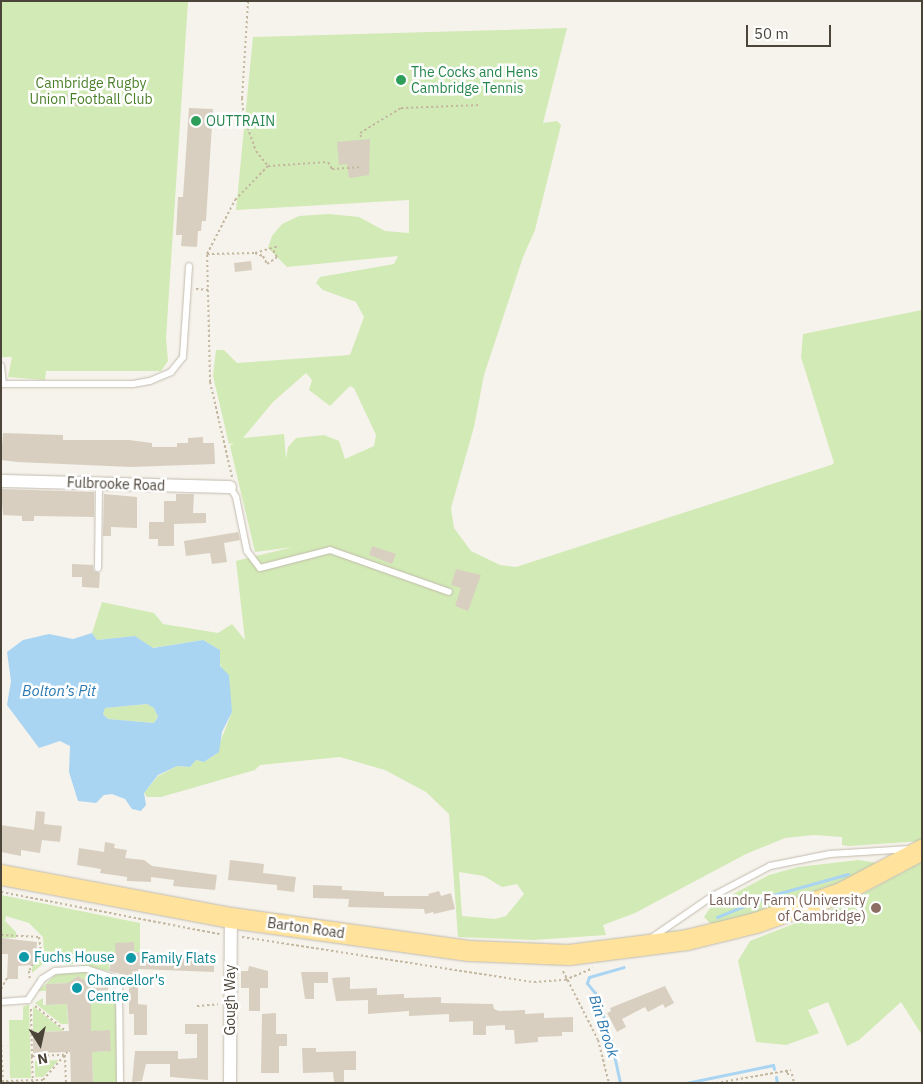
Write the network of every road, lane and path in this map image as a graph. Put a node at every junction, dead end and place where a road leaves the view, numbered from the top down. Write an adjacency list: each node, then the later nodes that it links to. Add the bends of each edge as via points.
1 (248, 1): 4 (path, via 244,118 256,151)
2 (480, 105): 3 (path, via 401,108 360,133)
3 (361, 137)
4 (268, 166): 5 (path, via 328,162 332,168); 9 (path, via 235,200)
5 (361, 167)
6 (279, 246): 8 (path)
7 (273, 250): 8 (path, via 277,257 268,264 263,256)
8 (255, 253): 9 (path)
9 (207, 254): 12 (path)
10 (189, 266): 11 (lane)
11 (187, 288): 12 (path); 14 (lane, via 183,357 171,372 150,382 133,384)
12 (209, 290): 17 (path, via 210,382 234,483)
13 (1, 366): 14 (lane)
14 (2, 384)
15 (1, 481): 16 (street, Fulbrooke Road)
16 (99, 484): 17 (street, Fulbrooke Road); 18 (lane)
17 (230, 487): 19 (lane, via 236,497 247,551 260,568 330,550)
18 (98, 568)
19 (449, 592)
20 (922, 849): 24 (main road, Barton Road, via 872,879 783,915 687,940); 24 (lane, via 830,854 770,866 711,897)
21 (1, 875): 22 (main road, Barton Road)
22 (231, 918): 25 (main road, Barton Road, via 468,952); 30 (street, Gough Way)
23 (1, 935): 28 (path, via 38,937 41,950 29,971)
24 (636, 948): 25 (main road, Barton Road)
25 (558, 954): 46 (path, via 565,980 581,1002 598,1040)
26 (7, 978): 27 (path)
27 (1, 989)
28 (33, 997): 29 (lane, via 24,1002); 31 (path); 44 (lane, via 42,979 55,971 87,969 112,977 119,986)
29 (1, 1002)
30 (230, 1003): 32 (path); 45 (street, Gough Way)
31 (33, 1004): 33 (path); 36 (path)
32 (197, 1006)
33 (66, 1031)
34 (1, 1040): 40 (path)
35 (66, 1054): 36 (path); 39 (path); 43 (path)
36 (32, 1056): 41 (path)
37 (787, 1070): 38 (path); 47 (path); 48 (path, via 787,1074 792,1074)
38 (791, 1070)
39 (43, 1080): 41 (path); 42 (path)
40 (2, 1082): 41 (path)
41 (33, 1082)
42 (46, 1083)
43 (66, 1083)
44 (120, 1083)
45 (230, 1083)
46 (609, 1083)
47 (716, 1083)
48 (794, 1083)

